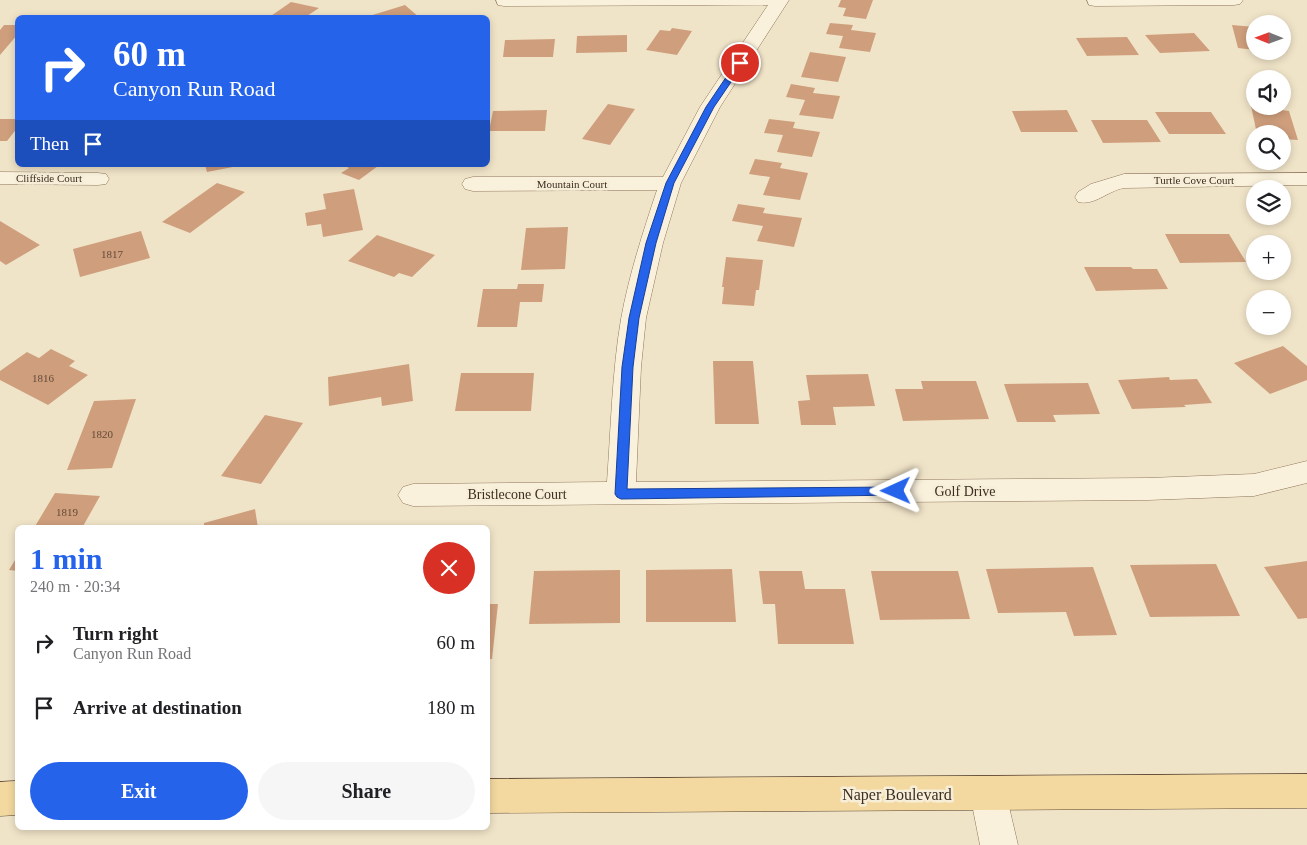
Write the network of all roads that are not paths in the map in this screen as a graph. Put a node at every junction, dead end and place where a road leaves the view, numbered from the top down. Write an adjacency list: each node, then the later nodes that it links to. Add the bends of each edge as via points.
1 (780, 0): 3 (street); 8 (street, via 710,107)
2 (1234, 0): 4 (street)
3 (504, 1)
4 (1095, 1)
5 (0, 178): 6 (street, Cliffside Court)
6 (98, 178)
7 (1307, 180): 10 (street, Turtle Cove Court, via 1124,181 1106,184)
8 (670, 183): 9 (street, Mountain Court); 12 (street, via 651,243 634,318)
9 (473, 184)
10 (1086, 197)
11 (1307, 472): 12 (street, Golf Drive, via 1254,485 1148,489)
12 (621, 494): 13 (street, Bristlecone Court)
13 (413, 495)
14 (1307, 791): 15 (main road, Naper Boulevard)
15 (988, 794): 16 (main road, Naper Boulevard); 19 (street)
16 (490, 796)
17 (0, 798): 18 (main road)
18 (15, 798)
19 (999, 845)

